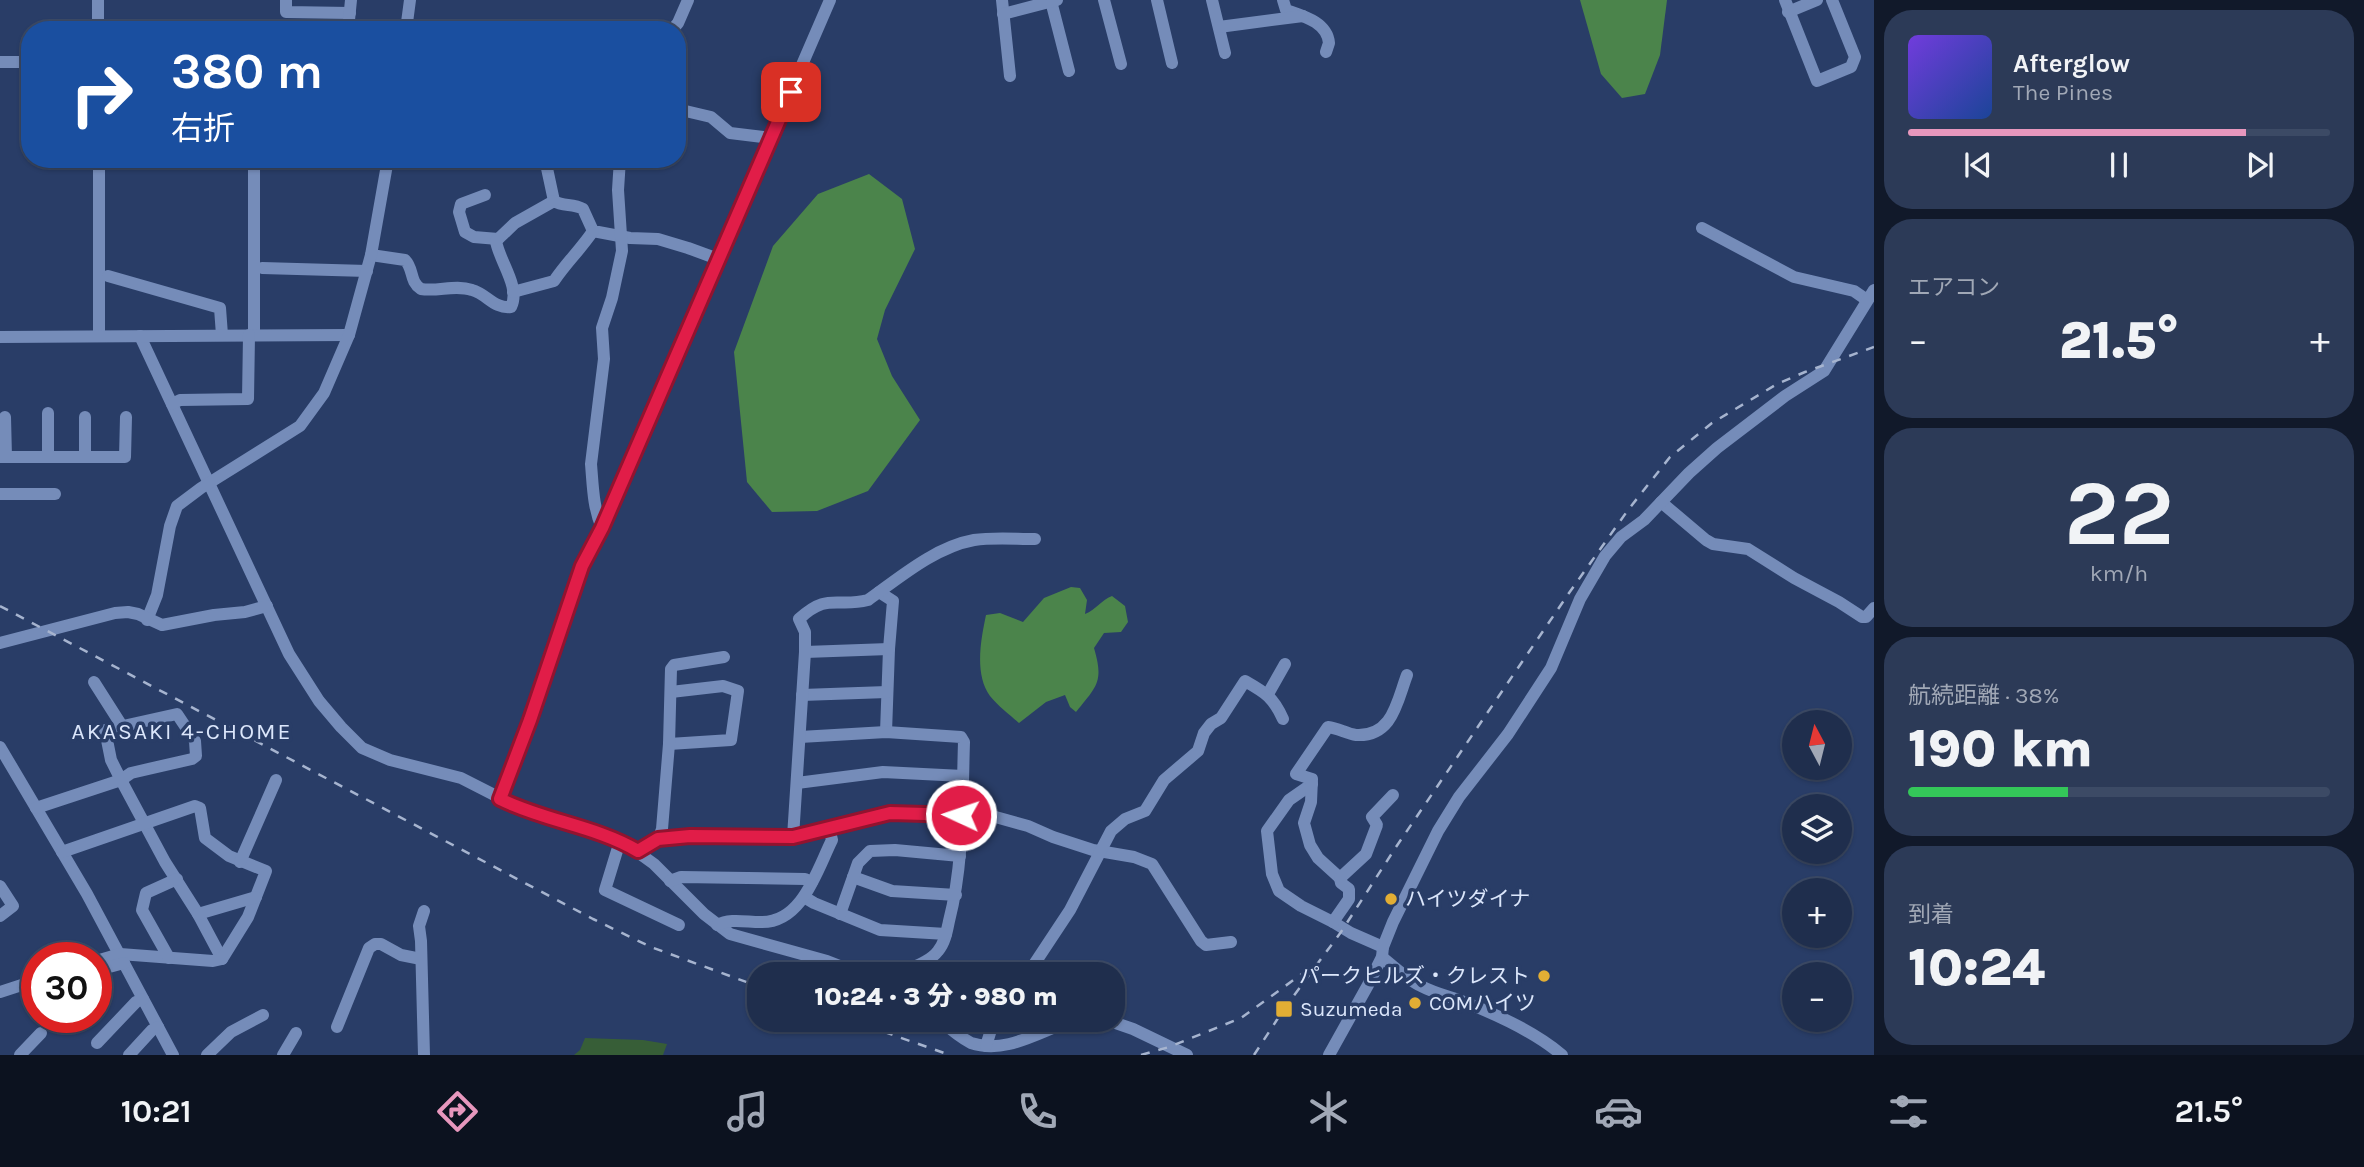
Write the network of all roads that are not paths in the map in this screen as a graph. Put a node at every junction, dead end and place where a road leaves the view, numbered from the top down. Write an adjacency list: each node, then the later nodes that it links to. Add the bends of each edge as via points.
1 (98, 0): 18 (street)
2 (286, 0): 14 (street, via 286,12)
3 (411, 0): 19 (street)
4 (688, 0): 20 (street)
5 (831, 0): 31 (street)
6 (1002, 0): 16 (street)
7 (1104, 0): 27 (street)
8 (1157, 0): 26 (street)
9 (1212, 0): 21 (street)
10 (1283, 0): 17 (street, via 1286,10)
11 (1817, 0): 15 (street)
12 (1832, 0): 15 (street, via 1855,57 1852,67 1817,80)
13 (1054, 1): 16 (street); 28 (street)
14 (351, 6)
15 (1786, 6)
16 (1003, 14): 29 (street)
17 (1303, 16): 21 (street); 22 (street, via 1325,30)
18 (98, 21)
19 (408, 21)
20 (679, 21)
21 (1219, 27): 23 (street)
22 (1326, 52)
23 (1225, 53)
24 (0, 62): 25 (street)
25 (21, 62)
26 (1172, 63)
27 (1121, 64)
28 (1069, 71)
29 (1010, 76)
30 (686, 111): 31 (street, via 711,117 730,133)
31 (771, 138): 45 (street)
32 (99, 168): 55 (street)
33 (254, 168): 53 (street)
34 (386, 168): 44 (street)
35 (547, 168): 38 (street)
36 (620, 168): 41 (street)
37 (485, 195): 42 (street, via 461,204 459,212 465,232)
38 (554, 201): 40 (street, via 583,209); 42 (street, via 515,223)
39 (1702, 228): 51 (street, via 1794,277)
40 (593, 232): 41 (street); 43 (street)
41 (623, 236): 45 (street, via 658,239); 70 (street, via 620,268 602,328 604,359 592,457 591,481)
42 (498, 240): 50 (street)
43 (580, 250): 48 (street, via 565,272); 50 (street, via 554,281)
44 (372, 255): 47 (street); 50 (street, via 405,260 421,289 467,288 507,308 514,303)
45 (718, 259): 70 (street)
46 (262, 268): 47 (street)
47 (367, 271): 54 (street)
48 (568, 275)
49 (108, 276): 52 (street, via 220,308)
50 (513, 292)
51 (1870, 295): 69 (street, via 1824,371 1717,448)
52 (222, 335): 53 (street); 56 (street)
53 (251, 335): 54 (street); 58 (street, via 248,399)
54 (349, 335): 66 (street, via 324,393 300,426)
55 (99, 336): 56 (street); 57 (street)
56 (140, 336): 58 (street)
57 (0, 337)
58 (172, 404): 66 (street)
59 (48, 414): 64 (street)
60 (85, 416): 65 (street)
61 (5, 417): 63 (street)
62 (125, 417): 65 (street, via 125,457)
63 (3, 457): 64 (street)
64 (48, 457): 65 (street)
65 (85, 457)
66 (209, 484): 73 (street); 75 (street, via 177,506)
67 (0, 494): 68 (street)
68 (55, 494)
69 (1661, 502): 74 (street, via 1713,544 1748,549 1862,617); 130 (street, via 1605,556 1580,599 1551,668 1438,831)
70 (602, 528): 99 (street, via 582,566)
71 (1035, 539): 72 (street, via 974,540 957,545)
72 (879, 592): 77 (street, via 893,601); 78 (street, via 858,603 830,601 811,608 799,619 805,632)
73 (267, 606): 75 (street, via 162,625); 99 (street, via 305,682 362,748 461,778)
74 (1874, 608)
75 (147, 620): 76 (street, via 128,612 114,613)
76 (0, 643)
77 (889, 649): 78 (street); 84 (street)
78 (805, 652): 86 (street)
79 (724, 657): 83 (street, via 674,666)
80 (1285, 664): 85 (street)
81 (1407, 676): 97 (street, via 1392,719 1382,727 1356,734 1328,727 1296,774 1312,779)
82 (94, 681): 88 (street)
83 (671, 692): 91 (street); 91 (street, via 723,686 738,691 731,740)
84 (887, 692): 86 (street); 89 (street)
85 (1268, 694): 87 (street); 109 (street, via 1245,681 1221,718 1204,733 1198,751 1164,779 1145,811 1115,826)
86 (803, 695): 90 (street)
87 (1283, 719)
88 (122, 726): 94 (street, via 105,730); 94 (street, via 177,714 195,741 196,755)
89 (886, 732): 90 (street); 93 (street, via 961,737)
90 (800, 737): 96 (street)
91 (669, 744): 105 (street)
92 (0, 747): 100 (street)
93 (963, 776): 96 (street, via 883,772); 101 (street)
94 (121, 780): 100 (street); 102 (street)
95 (276, 780): 111 (street)
96 (797, 783): 104 (street)
97 (1312, 784): 113 (street, via 1304,823 1310,845); 125 (street, via 1289,800 1267,831 1272,874 1279,891)
98 (1393, 795): 113 (street, via 1372,817 1377,825 1366,855)
99 (500, 799): 106 (street)
100 (36, 808): 108 (street)
101 (961, 815): 103 (street, via 890,813); 109 (street, via 974,811); 110 (street)
102 (144, 824): 108 (street); 111 (street, via 195,806 200,808 205,838); 114 (street)
103 (829, 828): 104 (street); 116 (street, via 832,840)
104 (793, 837): 105 (street)
105 (658, 839): 107 (street)
106 (620, 841): 107 (street); 126 (street, via 605,890)
107 (638, 851): 115 (street)
108 (62, 852): 131 (street)
109 (1101, 852): 129 (street, via 1152,864 1201,941); 138 (street)
110 (960, 856): 112 (street, via 870,851); 118 (street)
111 (240, 862): 119 (street, via 266,871)
112 (853, 877): 118 (street, via 892,891); 123 (street)
113 (1340, 878): 125 (street, via 1350,895)
114 (177, 879): 122 (street); 132 (street, via 146,893 142,910)
115 (670, 881): 116 (street, via 681,877); 127 (street)
116 (812, 882): 120 (street)
117 (0, 887): 124 (street, via 13,906)
118 (956, 895): 128 (street)
119 (256, 897): 122 (street); 134 (street)
120 (804, 897): 123 (street); 127 (street, via 776,922 725,921)
121 (424, 911): 135 (street, via 419,926)
122 (198, 914): 134 (street)
123 (840, 914): 128 (street, via 880,930)
124 (0, 916)
125 (1334, 922): 130 (street)
126 (679, 925)
127 (717, 925): 136 (street, via 741,938)
128 (946, 934): 137 (street, via 940,950)
129 (1231, 942)
130 (1382, 952): 161 (street); 162 (street, via 1418,985 1504,1020)
131 (122, 958): 132 (street); 133 (street); 139 (street); 142 (street)
132 (169, 958): 134 (street)
133 (112, 959)
134 (222, 959)
135 (421, 959): 146 (street, via 381,944 369,948); 159 (street)
136 (830, 962)
137 (923, 962)
138 (1036, 962)
139 (112, 963)
140 (21, 985): 141 (street)
141 (0, 992)
142 (143, 999): 145 (street); 152 (street)
143 (263, 1015): 157 (street, via 232,1032)
144 (1125, 1026): 160 (street)
145 (158, 1027): 155 (street); 156 (street)
146 (337, 1027)
147 (957, 1032): 153 (street)
148 (990, 1032): 153 (street)
149 (1046, 1032): 153 (street, via 1015,1045)
150 (41, 1033): 154 (street)
151 (296, 1033): 158 (street)
152 (97, 1043)
153 (986, 1046)
154 (20, 1055)
155 (129, 1055)
156 (173, 1055)
157 (207, 1055)
158 (283, 1055)
159 (424, 1055)
160 (1187, 1055)
161 (1329, 1055)
162 (1562, 1055)

